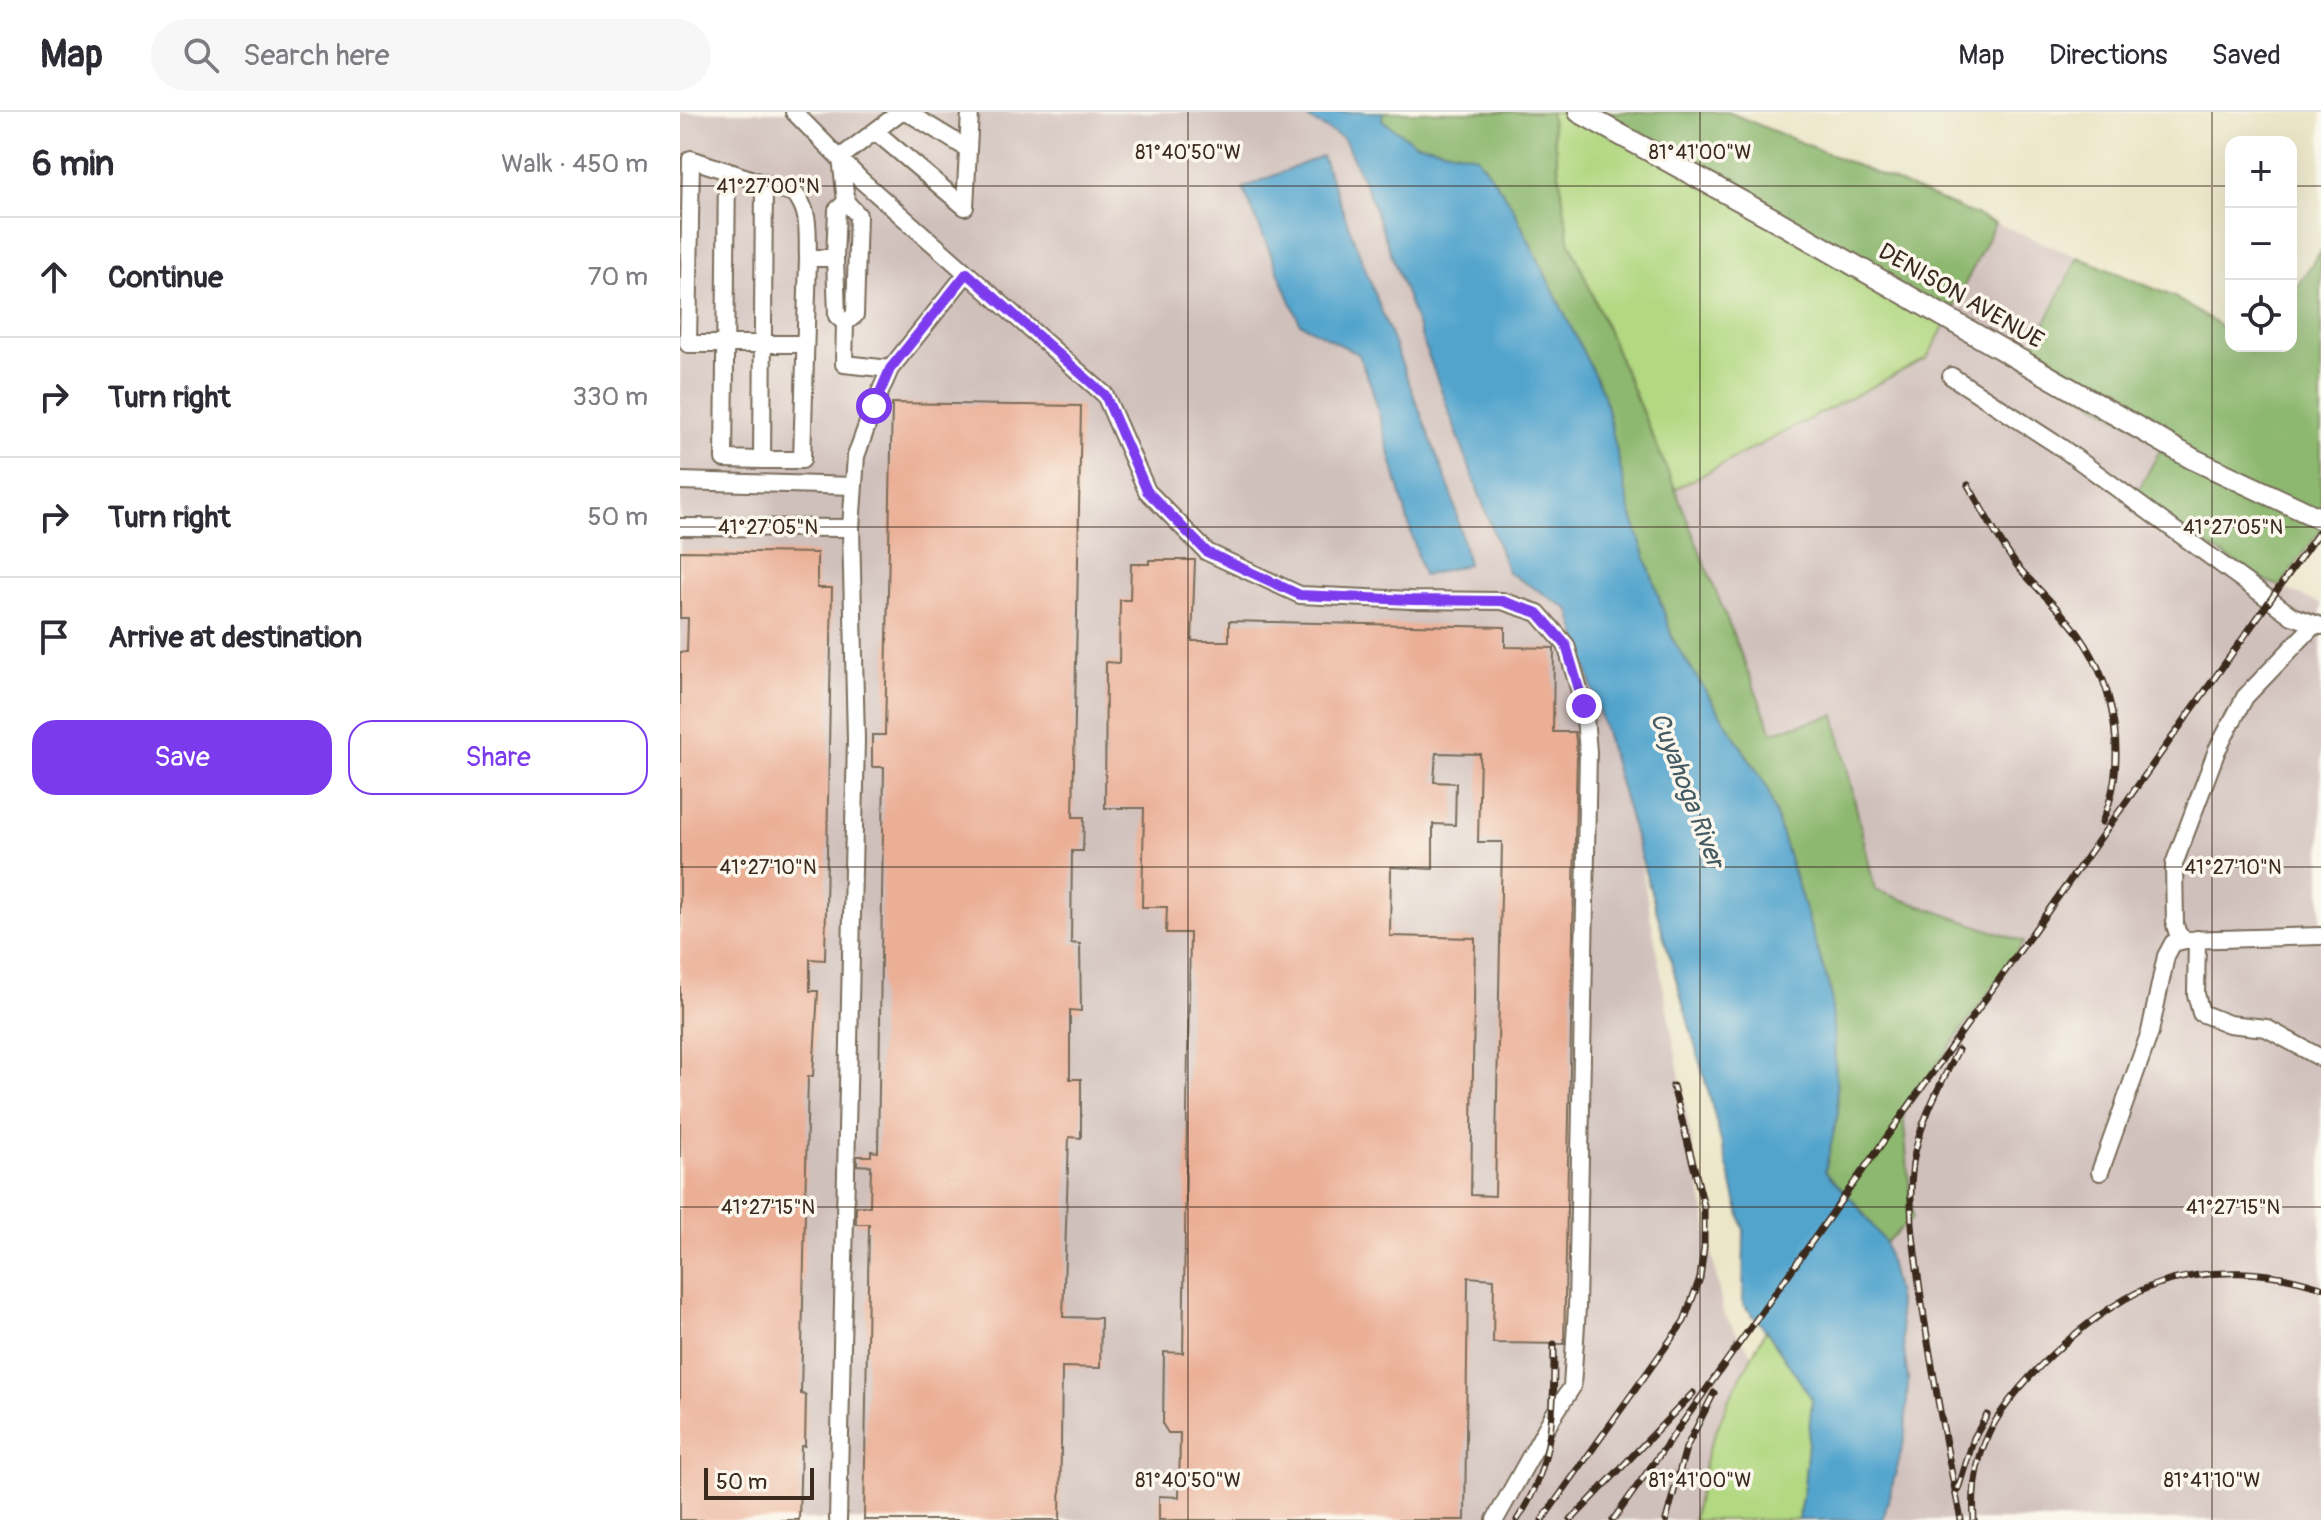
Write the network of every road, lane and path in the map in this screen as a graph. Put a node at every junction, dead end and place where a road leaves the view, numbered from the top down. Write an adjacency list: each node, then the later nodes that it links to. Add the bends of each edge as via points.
1 (794, 112): 8 (street)
2 (900, 112): 6 (street)
3 (907, 112): 7 (street)
4 (970, 112): 7 (street)
5 (1579, 112): 24 (main road, DENISON AVENUE, via 2193,459)
6 (876, 132): 7 (street, via 965,207); 8 (street)
7 (968, 149)
8 (841, 157): 11 (street); 14 (street)
9 (727, 171): 10 (street); 16 (street); 16 (street, via 691,159 688,344)
10 (764, 183): 12 (street, via 795,194 805,205); 17 (street)
11 (846, 202): 13 (street, via 837,210); 15 (street, via 858,215 855,315)
12 (808, 258): 13 (street); 18 (street)
13 (835, 258): 15 (street, via 837,316)
14 (967, 273): 19 (street); 33 (street, via 1105,395 1147,491 1207,552 1300,595 1502,601 1538,613 1566,645 1584,706 1588,752 1572,1387)
15 (845, 323): 19 (street, via 844,364)
16 (725, 344): 17 (street); 21 (street, via 724,459)
17 (762, 344): 18 (street); 21 (street)
18 (805, 344): 21 (street, via 802,460)
19 (890, 369): 23 (street, via 856,456)
20 (1951, 376): 27 (street, via 2062,448 2292,616)
21 (762, 460)
22 (680, 481): 23 (street)
23 (854, 486): 26 (street)
24 (2321, 519)
25 (680, 527): 26 (street)
26 (851, 528): 32 (street, via 856,740)
27 (2318, 625): 29 (street, via 2245,697 2217,750 2174,864 2175,925 2178,934)
28 (2321, 936): 29 (street)
29 (2191, 940): 30 (street, via 2201,1013 2229,1024 2266,1028); 31 (street, via 2173,943 2166,956 2150,1032)
30 (2321, 1058)
31 (2100, 1172)
32 (838, 1520)
33 (1495, 1520)

